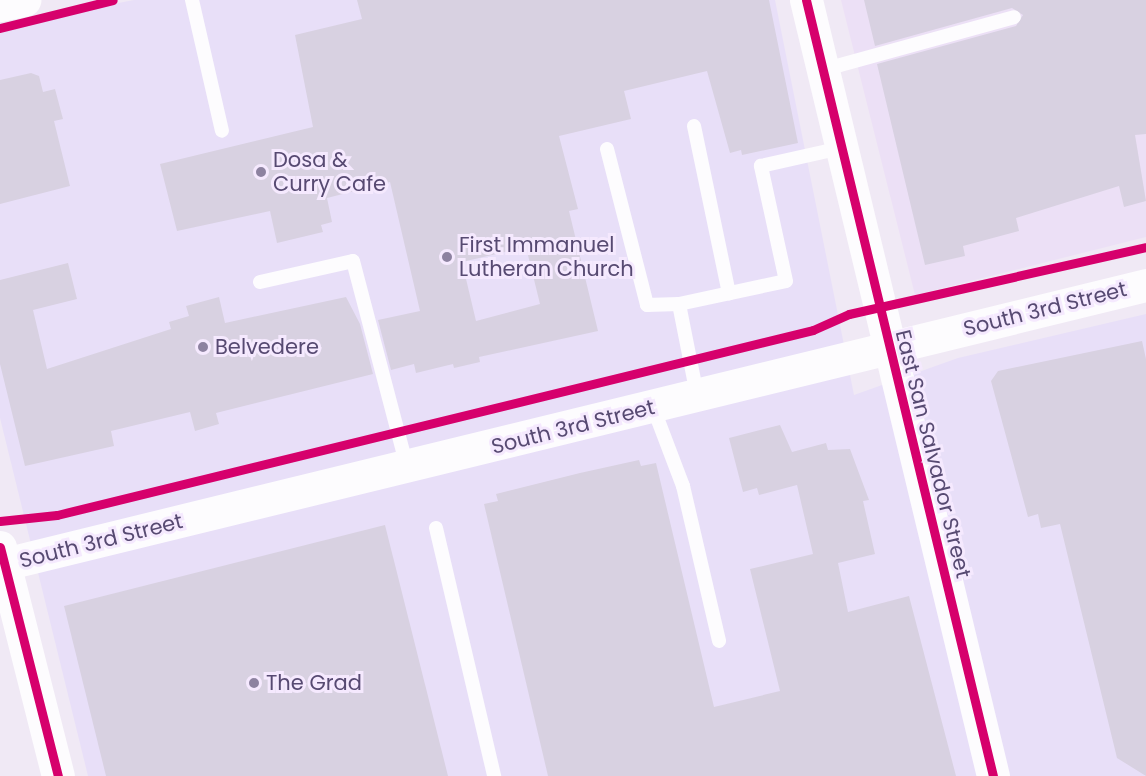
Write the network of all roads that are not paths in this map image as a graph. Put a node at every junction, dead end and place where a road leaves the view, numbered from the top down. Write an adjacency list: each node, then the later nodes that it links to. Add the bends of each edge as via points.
1 (24, 0): 4 (street)
2 (192, 0): 8 (lane)
3 (806, 0): 6 (street, East San Salvador Street)
4 (0, 5)
5 (1014, 17): 6 (lane)
6 (822, 70): 9 (street, East San Salvador Street)
7 (694, 126): 13 (lane)
8 (222, 131)
9 (841, 148): 13 (lane, via 761,166 788,277); 15 (street, East San Salvador Street)
10 (607, 149): 14 (lane, via 647,305)
11 (260, 282): 18 (lane, via 353,261)
12 (1146, 285): 15 (street, South 3rd Street)
13 (729, 293): 14 (lane)
14 (679, 304): 16 (lane)
15 (889, 348): 16 (street, South 3rd Street); 24 (street, East San Salvador Street)
16 (697, 397): 17 (street, South 3rd Street)
17 (653, 407): 18 (street, South 3rd Street); 21 (lane, via 683,486)
18 (407, 466): 20 (street, South 3rd Street)
19 (436, 528): 23 (lane)
20 (2, 559): 22 (street)
21 (719, 641)
22 (58, 776)
23 (495, 776)
24 (993, 776)

